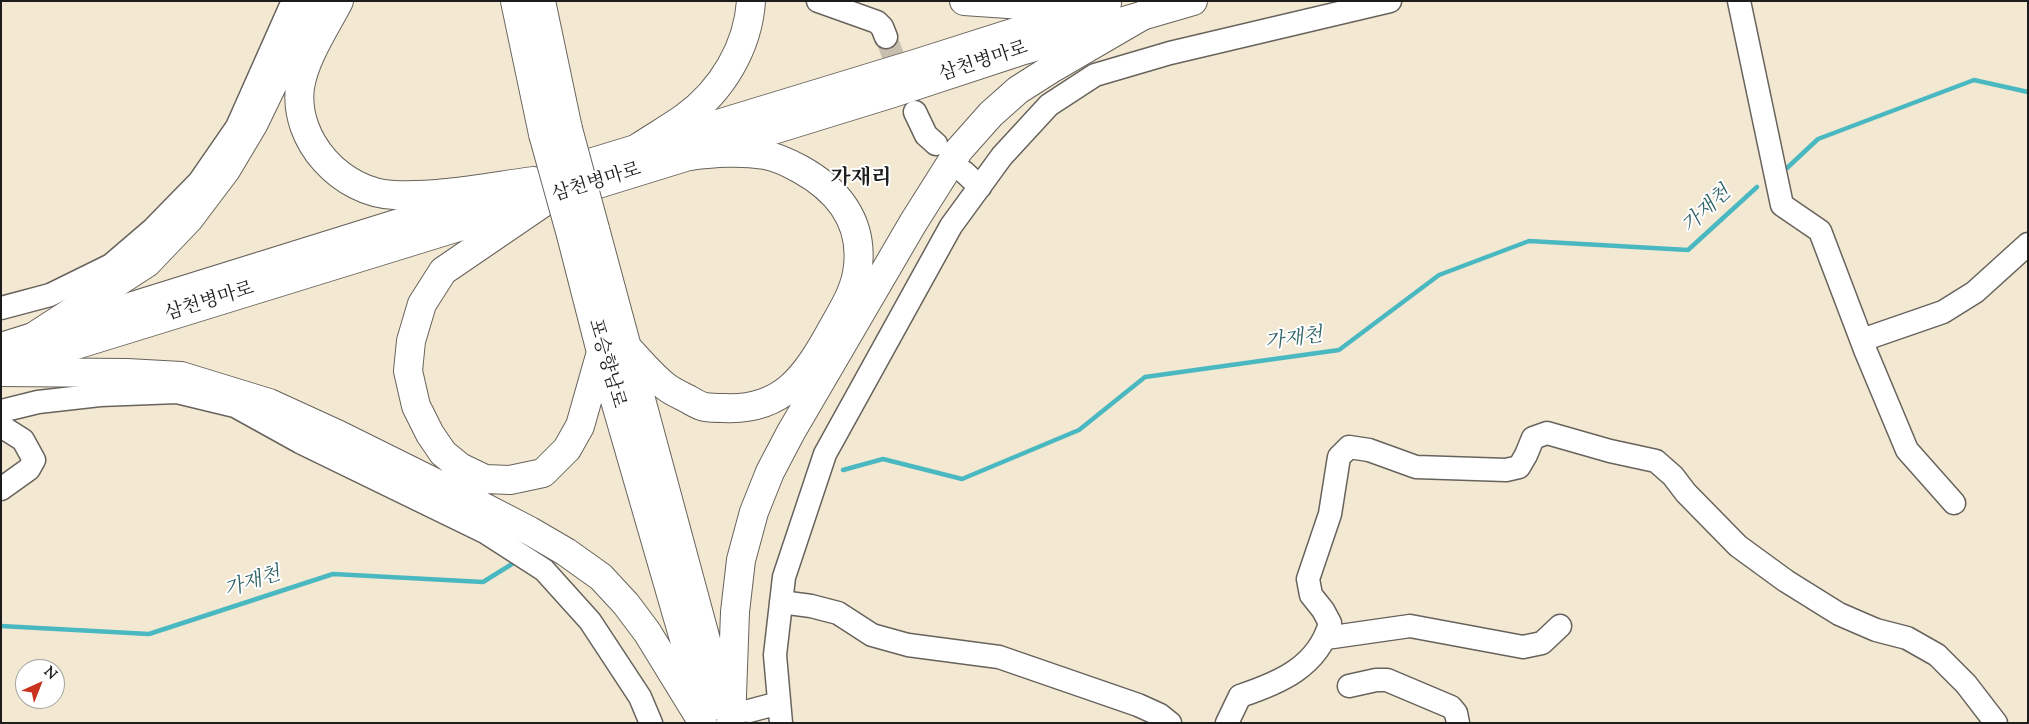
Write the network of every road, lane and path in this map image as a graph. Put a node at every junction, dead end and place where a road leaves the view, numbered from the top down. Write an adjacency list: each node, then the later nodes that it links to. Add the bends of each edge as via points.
1 (293, 1): 20 (street, via 237,127 199,182 112,265 50,295)
2 (314, 1): 21 (main road, via 254,123 226,170 189,219 146,263)
3 (339, 1): 18 (main road, via 306,64 300,87 300,106 310,139 335,171 358,186 392,195)
4 (751, 1): 16 (main road, via 748,28 741,48 712,92 686,117)
5 (818, 1): 13 (street, via 877,22)
6 (964, 1): 10 (main road, via 1023,5)
7 (1194, 1): 12 (main road, 삼천병마로)
8 (1390, 1): 31 (street, via 1170,53 1095,75 1049,105 1002,156 972,180 951,226 825,454 784,577)
9 (1739, 1): 22 (street, via 1782,205 1820,231)
10 (1109, 2): 16 (main road, 삼천병마로)
11 (527, 5): 24 (main road, 포승향남로, bridge, via 555,131)
12 (1149, 12): 17 (main road, 삼천병마로); 36 (main road, via 1018,90 959,150 791,432 754,512 741,560 735,612)
13 (886, 37)
14 (915, 112): 15 (street, via 923,129)
15 (936, 144)
16 (639, 147): 18 (main road, 삼천병마로)
17 (689, 156): 18 (main road, 삼천병마로); 24 (main road, via 726,152 766,156 814,177 835,194 846,208 858,245 858,267 851,294 803,375 769,401 745,409 703,407 665,386)
18 (540, 190): 21 (main road, 삼천병마로); 24 (main road, via 444,271 422,304 411,341 408,371 416,406 430,434 460,467 485,479 510,480 544,473 567,449 580,426); 25 (main road, 삼천병마로)
19 (2028, 244): 22 (street, via 1975,292 1943,312)
20 (1, 308)
21 (33, 337): 23 (main road, 삼천병마로)
22 (1862, 340): 30 (street, via 1908,450)
23 (1, 347)
24 (613, 349): 36 (main road, 포승향남로); 39 (main road, 포승향남로)
25 (1, 368)
26 (1, 372): 38 (main road, via 127,372 181,376 269,404 339,435 530,530 601,577 626,604)
27 (1, 411): 37 (street, via 38,402 100,395 177,392 235,406 300,442 486,532 544,570 590,621 640,697)
28 (1, 426): 29 (street, via 23,440 34,460 29,469)
29 (1, 489)
30 (1954, 503)
31 (782, 602): 35 (street, via 775,655); 40 (street, via 838,614 872,635 908,645 999,657 1138,705)
32 (1560, 626): 33 (street, via 1542,643 1523,647 1410,626)
33 (1326, 638): 41 (street, via 1309,661 1288,677 1240,696); 43 (street, via 1330,623 1311,595 1308,579 1330,514 1339,457 1349,446 1416,467 1506,470 1519,466 1533,438 1547,434 1656,461 1738,546 1786,581 1839,614 1876,630 1907,638 1937,655 1966,684)
34 (1349, 686): 42 (street, via 1388,680 1451,707)
35 (780, 713): 36 (street)
36 (736, 719)
37 (651, 723)
38 (703, 723)
39 (708, 723)
40 (1170, 723)
41 (1227, 723)
42 (1458, 723)
43 (1996, 723)

